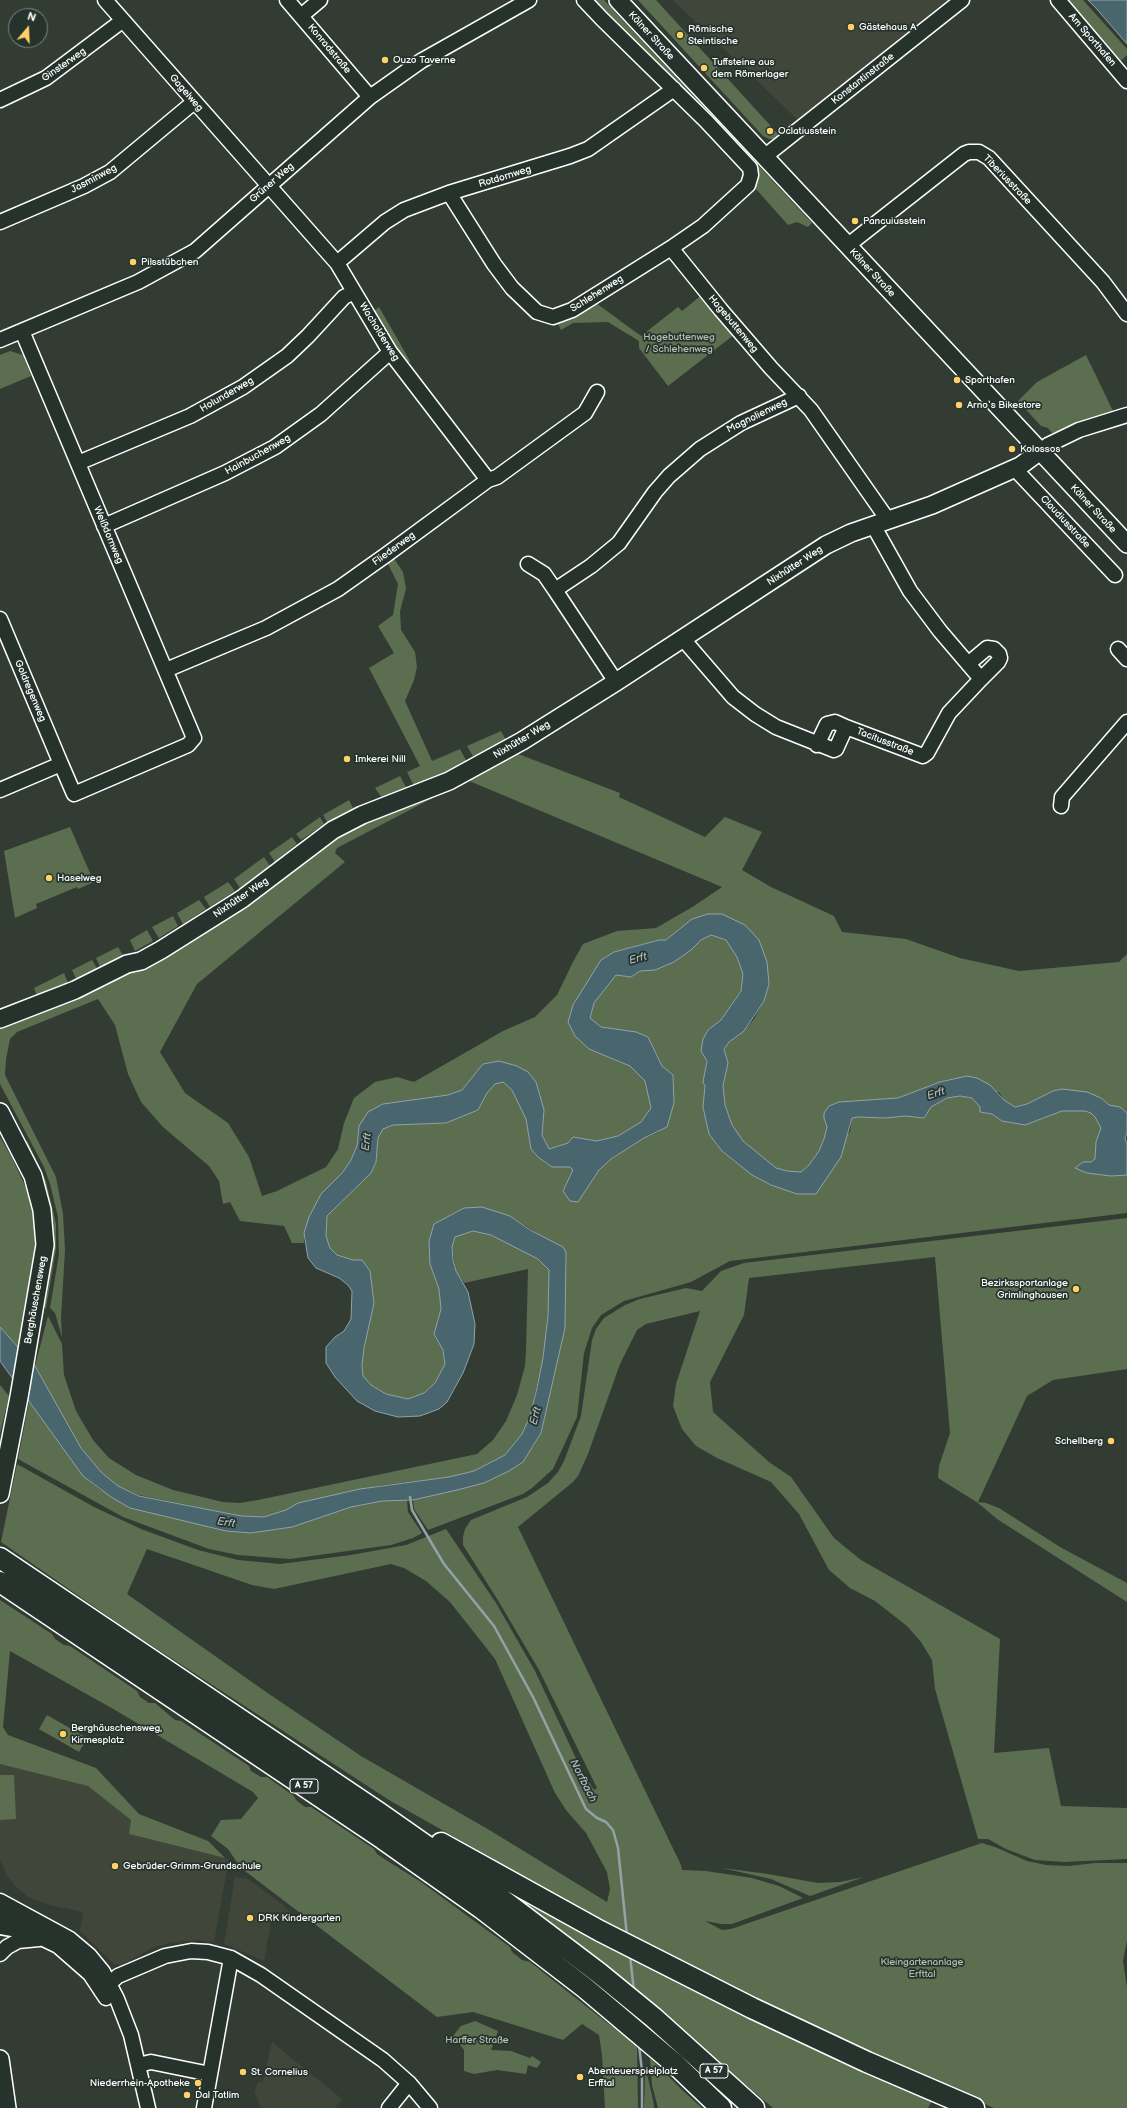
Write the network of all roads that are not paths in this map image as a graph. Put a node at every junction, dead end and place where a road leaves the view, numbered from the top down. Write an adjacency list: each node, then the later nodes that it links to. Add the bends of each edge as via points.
1 (105, 0): 10 (street, Gagelweg)
2 (288, 0): 9 (street, Konradstraße)
3 (320, 0): 9 (street)
4 (529, 0): 13 (street, Grüner Weg, via 421,61)
5 (584, 0): 12 (street, Kölner Straße)
6 (618, 0): 16 (main road, Kölner Straße)
7 (962, 0): 16 (street, Konstantinstraße)
8 (1058, 0): 11 (street, Am Sporthafen)
9 (301, 16): 13 (street, Konradstraße)
10 (122, 21): 14 (street, Ginsterweg, via 46,78); 15 (street, Gagelweg)
11 (1127, 80)
12 (674, 89): 17 (street, Kölner Straße, via 750,168); 19 (street, Rotdornweg, via 588,149)
13 (370, 97): 18 (street, Grüner Weg)
14 (0, 100)
15 (194, 102): 18 (street, Gagelweg); 20 (street, Jasminweg, via 110,172)
16 (764, 157): 21 (main road, Kölner Straße)
17 (750, 181): 22 (street, Schlehenweg, via 744,191 722,211)
18 (268, 186): 23 (street, Wacholderweg); 26 (street, Grüner Weg, via 195,251 138,282)
19 (449, 193): 22 (street, Schlehenweg, via 512,288 537,312 548,316 562,315 572,310); 23 (street, Rotdornweg, via 404,210 391,218)
20 (0, 222)
21 (847, 246): 25 (street, Tiberiusstraße, via 964,154 979,152 989,158 1103,282); 32 (main road, Kölner Straße)
22 (671, 248): 30 (street, Hagebuttenweg, via 720,310)
23 (337, 263): 24 (street, Wacholderweg)
24 (354, 292): 28 (street, Wacholderweg); 33 (street, Holunderweg, via 344,297 287,356 243,388 190,416)
25 (1127, 314)
26 (22, 330): 27 (street, Grüner Weg); 33 (street, Weißdornweg)
27 (0, 340)
28 (390, 352): 35 (street, Wacholderweg); 37 (street, Hainbuchenweg, via 321,414 275,447 225,473)
29 (597, 392): 35 (street, Fliederweg, via 585,413 497,477)
30 (799, 396): 36 (street, Magnolienweg, via 811,410); 41 (street, Magnolienweg, via 741,422 700,449 669,476 627,534 611,550)
31 (1127, 415): 32 (street, via 1078,430 1048,445)
32 (1040, 452): 34 (main road, Nixhütter Weg); 38 (main road, Kölner Straße)
33 (78, 463): 37 (street, Weißdornweg)
34 (1015, 469): 36 (main road, Nixhütter Weg, via 932,505); 40 (street, Claudiusstraße)
35 (488, 480): 45 (street, Fliederweg, via 338,589 266,628)
36 (880, 522): 43 (main road, Nixhütter Weg, via 826,545); 44 (street, via 910,591)
37 (104, 526): 45 (street, Weißdornweg)
38 (1127, 544)
39 (528, 564): 41 (street, via 544,574)
40 (1115, 575)
41 (555, 590): 47 (street)
42 (0, 619): 51 (street, Goldregenweg)
43 (683, 639): 47 (main road, Nixhütter Weg); 50 (street, Tacitusstraße, via 733,697 776,727)
44 (968, 664): 46 (street); 46 (street, Tacitusstraße, via 987,648 994,649 1000,658)
45 (166, 670): 51 (street, Weißdornweg, via 193,733 193,740 188,745 74,794)
46 (981, 679): 49 (street, Tacitusstraße, via 949,713 923,756)
47 (616, 682): 54 (main road, Nixhütter Weg, via 449,781 362,815 333,830 242,899 148,957 127,964 76,990)
48 (1127, 722): 53 (street, via 1062,797)
49 (846, 727): 50 (street, Tacitusstraße, via 835,722 827,724); 50 (street, Tacitusstraße, via 836,750)
50 (817, 745)
51 (61, 764): 52 (street)
52 (0, 790)
53 (1061, 806)
54 (0, 1019)
55 (0, 1112): 56 (main road, Berghäuschensweg, via 33,1176 43,1219 43,1260)
56 (0, 1494)
57 (0, 1558): 59 (highway, A 57)
58 (0, 1582): 59 (highway, A 57)
59 (22, 1586): 60 (highway, A 57); 77 (highway, A 57, via 462,1894 585,1988)
60 (378, 1812): 78 (highway, A 57, via 492,1892 618,1989); 79 (highway, via 449,1847 662,1963 809,2036)
61 (0, 1901): 64 (street)
62 (0, 1916): 64 (street)
63 (0, 1927): 64 (street)
64 (43, 1932): 65 (street, via 18,1941); 67 (street)
65 (0, 1954)
66 (231, 1958): 67 (street, via 191,1951 165,1956 118,1976); 70 (street); 71 (street, via 261,1975 356,2041)
67 (106, 1987): 69 (street, via 134,2049)
68 (0, 2058): 72 (main road)
69 (138, 2065): 70 (street, via 151,2062); 73 (street)
70 (210, 2074): 74 (street)
71 (409, 2083): 75 (street); 76 (street)
72 (7, 2108)
73 (148, 2108)
74 (204, 2108)
75 (389, 2108)
76 (430, 2108)
77 (721, 2108)
78 (754, 2108)
79 (974, 2108)

